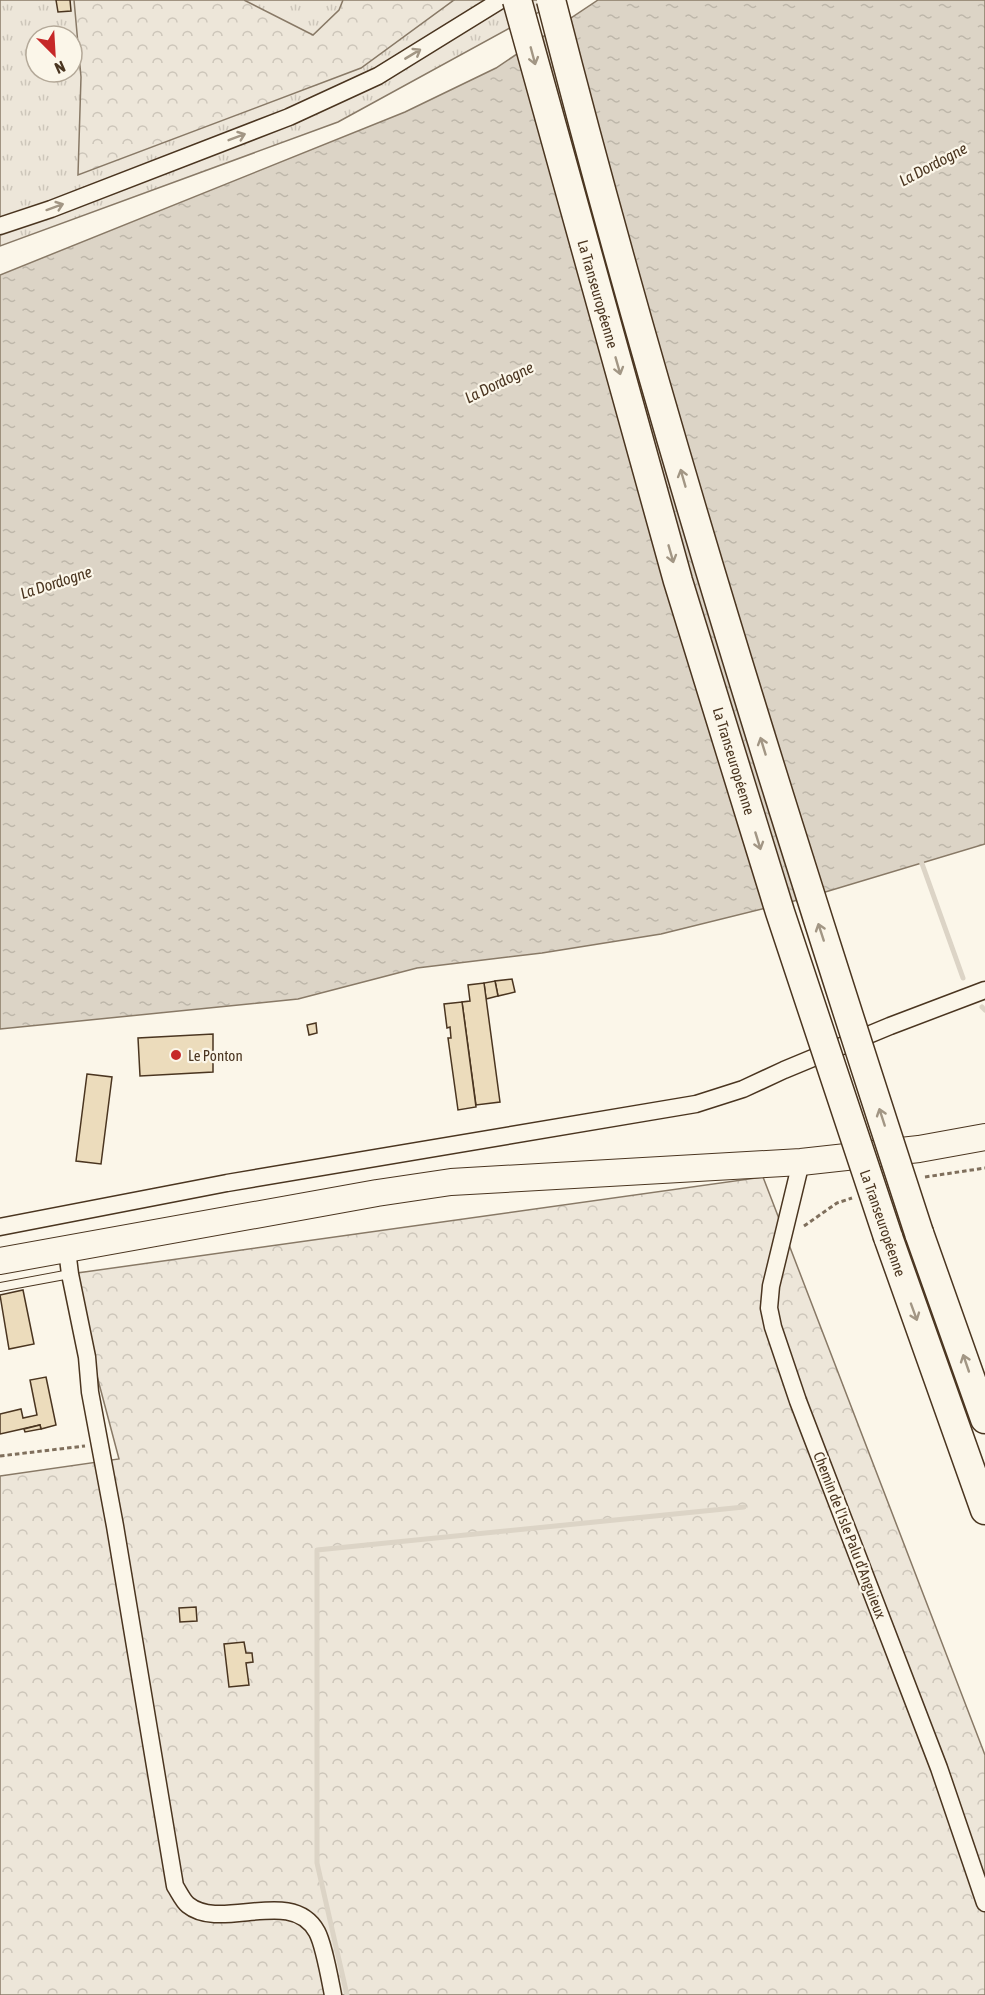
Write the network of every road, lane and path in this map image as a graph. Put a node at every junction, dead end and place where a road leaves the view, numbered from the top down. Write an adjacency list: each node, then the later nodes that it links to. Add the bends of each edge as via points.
1 (501, 0): 4 (street, one-way to 1, via 289,117 378,76)
2 (517, 0): 15 (highway, La Transeuropéenne, one-way to 15, bridge, via 678,581 780,912 888,1237)
3 (551, 0): 12 (highway, La Transeuropéenne, one-way to 3, bridge, via 919,1233 811,902 710,573 594,169)
4 (0, 226)
5 (985, 990): 8 (street, via 743,1089 696,1104 227,1183)
6 (985, 1137): 7 (main road, via 919,1149)
7 (801, 1162): 10 (main road, via 451,1182 245,1217); 16 (street, Chemin de l'Isle Palu d’Anguieux, via 771,1286 773,1327 939,1768)
8 (0, 1227)
9 (0, 1261): 10 (main road)
10 (69, 1262): 11 (lane); 13 (street)
11 (0, 1287)
12 (985, 1419)
13 (99, 1445): 14 (path); 17 (street, via 175,1886 188,1905 205,1913 288,1911 306,1917 318,1933)
14 (0, 1456)
15 (985, 1510)
16 (985, 1903)
17 (333, 1995)

